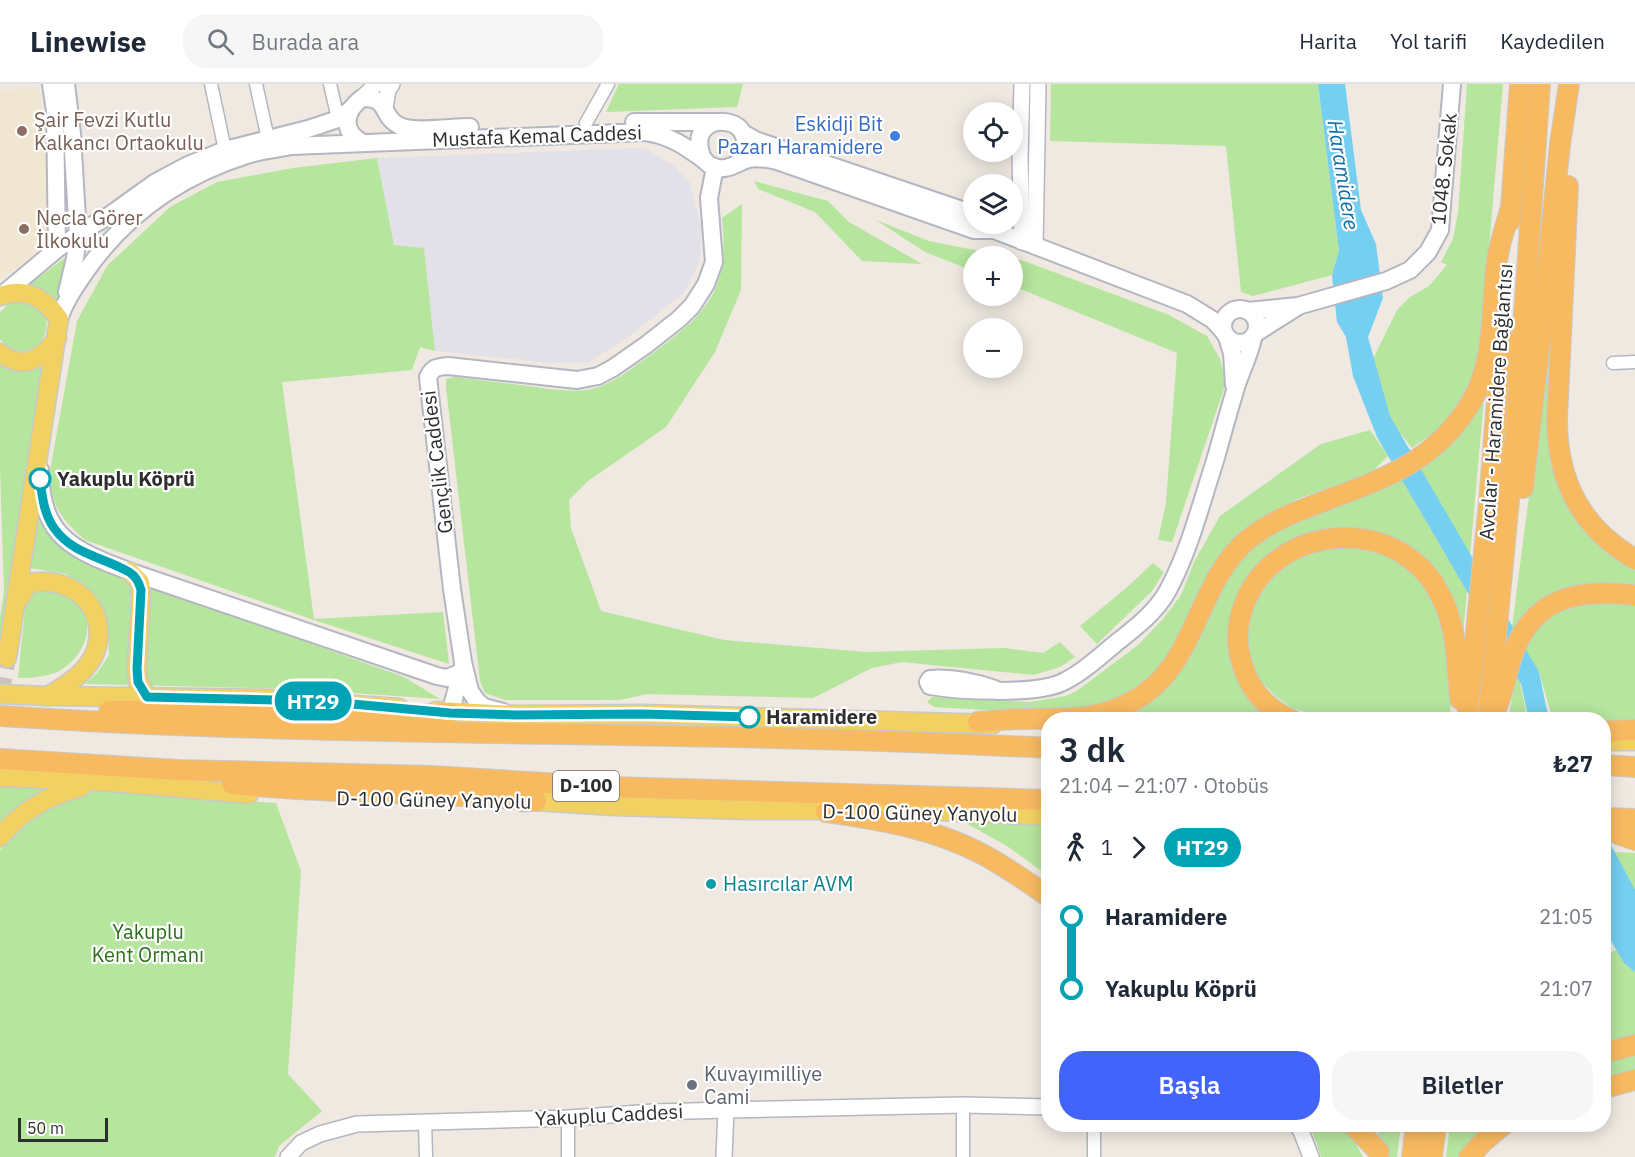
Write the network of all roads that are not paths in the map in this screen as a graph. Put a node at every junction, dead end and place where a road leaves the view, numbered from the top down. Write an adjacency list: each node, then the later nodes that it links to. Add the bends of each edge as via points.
1 (51, 84): 34 (main road, via 55,111)
2 (66, 84): 32 (main road)
3 (211, 84): 24 (street)
4 (256, 84): 22 (street)
5 (330, 84): 17 (street)
6 (376, 84): 17 (street)
7 (392, 84): 18 (street)
8 (608, 84): 20 (street)
9 (1022, 84): 16 (street)
10 (1038, 84): 33 (street)
11 (1452, 84): 37 (main road, 1048. Sokak, via 1440,230 1428,252 1399,276)
12 (1520, 84): 29 (highway, Avcılar - Haramidere Bağlantısı)
13 (1540, 84): 50 (highway, Avcılar - Haramidere Bağlantısı)
14 (1569, 84): 50 (highway, via 1526,472)
15 (1574, 84): 48 (highway, via 1557,438 1563,471 1579,508 1612,544)
16 (1022, 102)
17 (350, 108): 18 (main road, via 374,98); 22 (main road); 23 (main road, via 350,131)
18 (386, 112): 20 (main road, Mustafa Kemal Caddesi, via 393,122 410,129); 23 (main road, via 384,131)
19 (716, 122): 20 (main road, Mustafa Kemal Caddesi); 21 (main road, via 734,123); 27 (main road, via 700,137 700,153)
20 (586, 123)
21 (743, 133): 26 (main road, via 744,149); 28 (main road)
22 (268, 139): 24 (main road)
23 (367, 143): 27 (main road, Mustafa Kemal Caddesi, via 645,132 663,134); 38 (main road, Mustafa Kemal Caddesi, via 292,146 249,154 182,183 147,205 108,240)
24 (225, 150): 32 (main road, via 156,182)
25 (1021, 162): 33 (street)
26 (738, 163): 27 (main road, via 725,168); 30 (main road, via 761,158 777,161)
27 (710, 164): 54 (main road, Gençlik Caddesi, via 714,248 711,275 692,306 646,345 598,376 577,380 448,366 436,367 428,377)
28 (963, 210)
29 (1510, 210): 59 (highway, via 1499,247 1490,337 1480,383 1458,422 1428,453 1393,474 1288,515 1248,540 1235,551 1215,580 1172,668 1157,685); 62 (highway, Avcılar - Haramidere Bağlantısı, via 1490,491)
30 (963, 226)
31 (1008, 234): 33 (main road)
32 (78, 236): 34 (main road); 38 (main road)
33 (1029, 244): 36 (main road)
34 (57, 249): 35 (main road)
35 (1, 295): 38 (main road, via 33,295)
36 (1187, 304): 39 (main road); 40 (main road, via 1213,320)
37 (1298, 306): 39 (main road, 1048. Sokak); 41 (main road, 1048. Sokak)
38 (62, 310): 42 (main road)
39 (1241, 310): 40 (main road, via 1229,312 1223,321); 41 (main road, via 1255,318)
40 (1225, 334): 41 (main road, via 1231,341 1242,343); 46 (main road, via 1232,353)
41 (1254, 335): 46 (main road)
42 (57, 338): 43 (main road, via 48,351 28,362 17,362); 47 (main road)
43 (0, 353)
44 (1635, 362): 45 (street)
45 (1613, 363)
46 (1234, 392): 55 (main road, via 1183,559 1154,610 1085,668 1060,683 1030,690)
47 (39, 451): 49 (main road, via 44,502 55,530 93,557); 52 (main road)
48 (1635, 559)
49 (129, 571): 54 (main road, via 436,676 447,678); 58 (main road, via 140,582 137,669 138,682)
50 (1502, 590): 63 (highway, Avcılar - Haramidere Bağlantısı)
51 (1635, 595): 64 (highway, via 1582,594 1554,602 1540,611 1530,621 1515,650)
52 (15, 604): 53 (main road); 57 (main road, via 29,583 59,582 76,590 95,617 97,647 90,661 73,680)
53 (7, 658)
54 (462, 667): 65 (main road); 66 (main road, via 477,701)
55 (995, 690)
56 (0, 694): 57 (main road)
57 (48, 696): 58 (main road)
58 (147, 697): 65 (main road, via 309,701)
59 (1108, 712)
60 (1278, 712): 61 (highway, via 1258,695 1243,670 1237,641 1241,612 1248,593 1270,565 1309,542 1337,537 1372,541 1393,549 1421,567 1435,585 1451,627)
61 (1464, 712)
62 (1466, 712)
63 (1491, 712)
64 (1493, 712)
65 (450, 713): 66 (main road); 67 (highway, via 347,716 179,710)
66 (516, 715): 69 (main road)
67 (1, 716): 75 (highway, via 186,727 796,738)
68 (1041, 719): 69 (highway)
69 (978, 722): 70 (main road)
70 (1041, 727)
71 (1635, 730): 72 (highway)
72 (1611, 731)
73 (1611, 741): 74 (main road)
74 (1635, 741)
75 (1041, 748)
76 (0, 759): 79 (highway, D-100)
77 (1611, 765): 78 (highway)
78 (1635, 766)
79 (117, 775): 80 (main road); 81 (highway, D-100, via 432,776 611,787); 82 (highway); 87 (main road, via 40,802 22,813)
80 (0, 777)
81 (1041, 800)
82 (536, 801): 83 (main road, D-100 Güney Yanyolu)
83 (826, 812): 84 (main road, D-100 Güney Yanyolu, via 917,810); 88 (highway, via 949,839 984,855)
84 (1041, 816)
85 (1611, 818): 86 (highway)
86 (1635, 819)
87 (0, 837)
88 (1041, 892)
89 (1635, 1045): 90 (highway)
90 (1611, 1051)
91 (1635, 1080): 92 (highway)
92 (1611, 1086)
93 (963, 1105): 94 (street, Yakuplu Caddesi); 95 (street, Yakuplu Caddesi); 110 (street)
94 (1041, 1107)
95 (726, 1110): 96 (street, Yakuplu Caddesi); 109 (street)
96 (567, 1118): 97 (street, Yakuplu Caddesi); 108 (street)
97 (425, 1122): 106 (street, Yakuplu Caddesi, via 357,1124 320,1134 302,1143); 107 (street)
98 (1094, 1132): 111 (street)
99 (1301, 1132): 112 (street)
100 (1359, 1132): 105 (highway)
101 (1368, 1132): 105 (highway)
102 (1415, 1132): 113 (highway)
103 (1435, 1132): 114 (highway)
104 (1495, 1132): 115 (highway)
105 (1379, 1154)
106 (288, 1157)
107 (426, 1157)
108 (568, 1157)
109 (724, 1157)
110 (963, 1157)
111 (1094, 1157)
112 (1311, 1157)
113 (1412, 1157)
114 (1432, 1157)
115 (1469, 1157)

